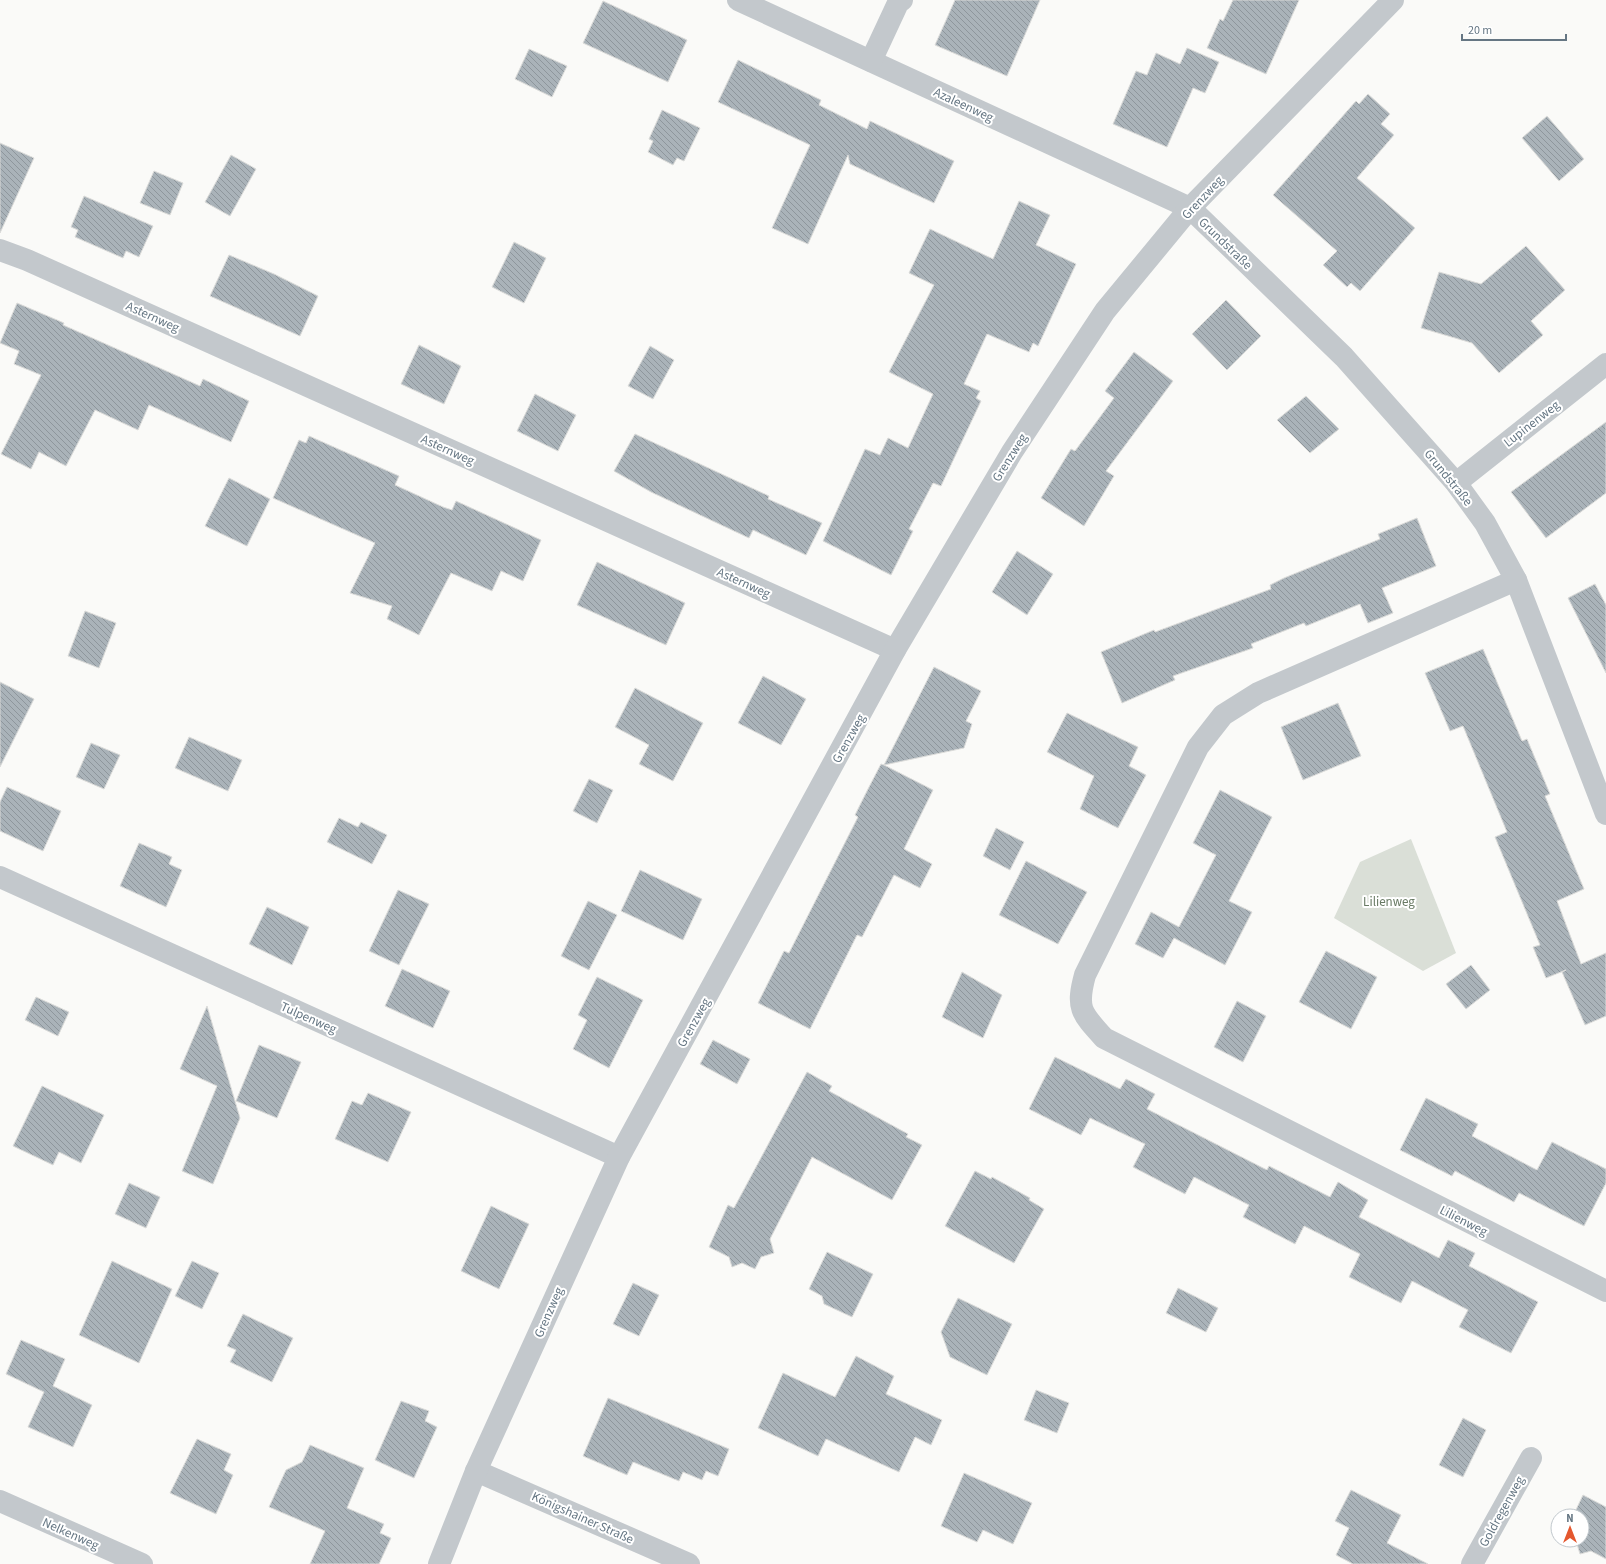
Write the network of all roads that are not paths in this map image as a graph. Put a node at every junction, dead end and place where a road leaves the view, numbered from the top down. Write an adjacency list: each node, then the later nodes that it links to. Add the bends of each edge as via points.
1 (738, 0): 4 (street, Azaleenweg)
2 (902, 0): 4 (street, via 898,3)
3 (1393, 0): 5 (street, Grenzweg)
4 (871, 62): 5 (street, Azaleenweg)
5 (1190, 208): 8 (street, Grundstraße, via 1344,356); 10 (street, Grenzweg, via 1105,311 1012,452)
6 (0, 250): 10 (street, Asternweg)
7 (1606, 364): 8 (street, Lupinenweg)
8 (1456, 483): 9 (street, Grundstraße, via 1485,523)
9 (1516, 580): 11 (street, Grundstraße); 14 (street, Lilienweg, via 1258,693 1223,715 1198,747 1085,975 1079,995 1083,1016 1104,1038)
10 (895, 650): 13 (street, Grenzweg)
11 (1606, 814)
12 (0, 877): 13 (street, Tulpenweg)
13 (619, 1157): 16 (street, Grenzweg)
14 (1606, 1291)
15 (1531, 1458): 21 (street, Goldregenweg)
16 (476, 1471): 19 (street, Grenzweg); 20 (street, Königshainer Straße)
17 (0, 1501): 18 (street, Nelkenweg)
18 (142, 1564)
19 (439, 1564)
20 (689, 1564)
21 (1472, 1564)

